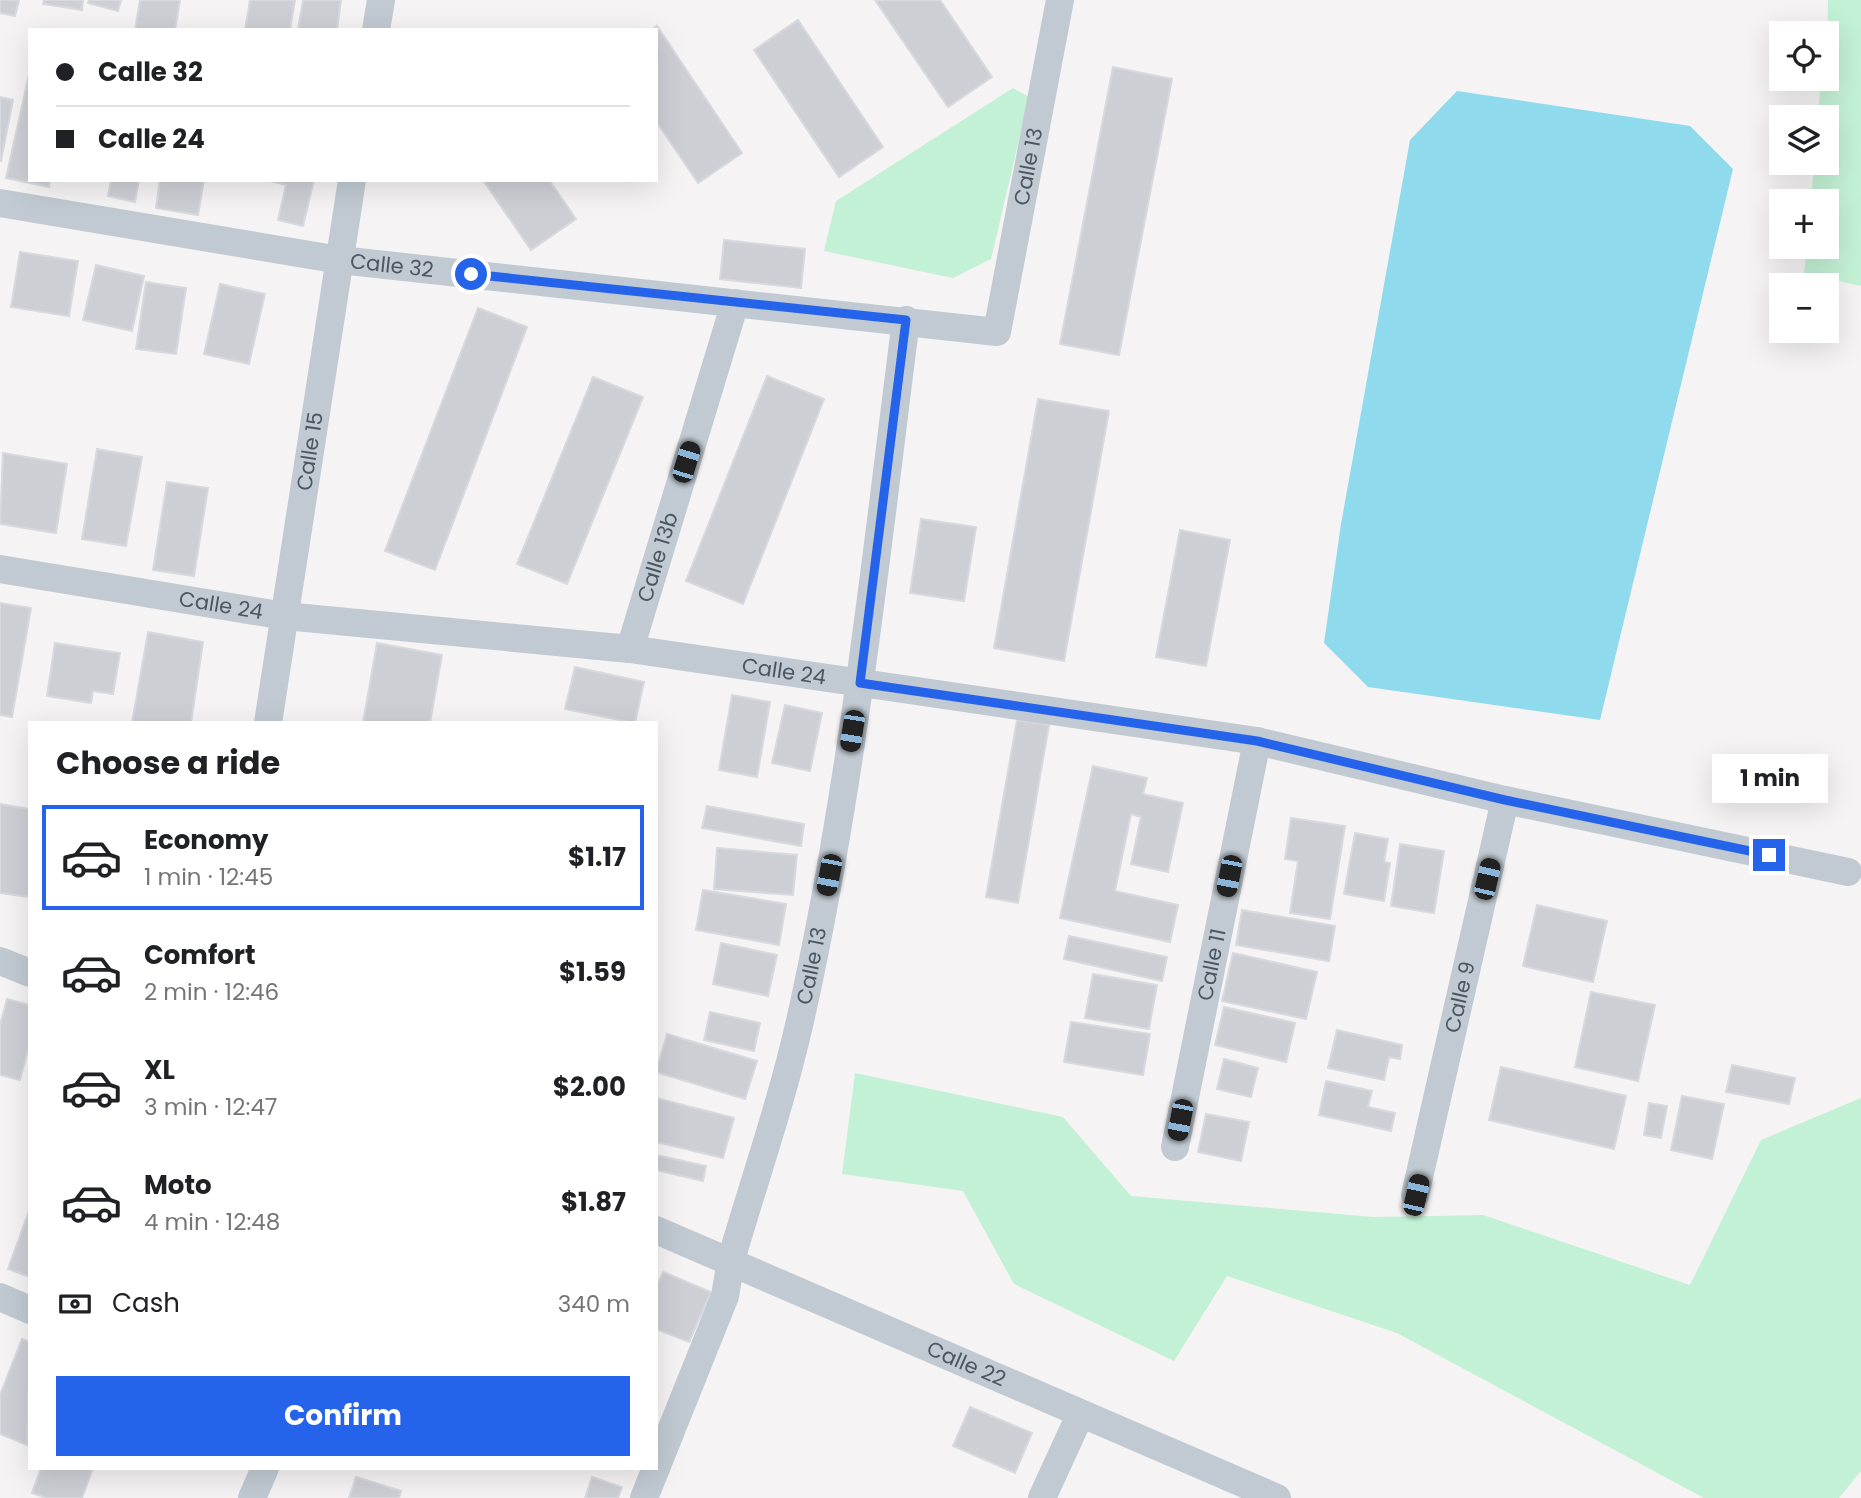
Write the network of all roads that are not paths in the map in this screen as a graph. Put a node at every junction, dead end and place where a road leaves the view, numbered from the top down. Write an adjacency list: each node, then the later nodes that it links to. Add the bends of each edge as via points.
1 (381, 0): 3 (street)
2 (1060, 0): 9 (street, Calle 13)
3 (376, 28)
4 (352, 182): 6 (street, Calle 15)
5 (0, 203): 6 (street, Calle 32)
6 (340, 260): 7 (street, Calle 32); 11 (street, Calle 15)
7 (734, 303): 8 (street, Calle 32); 12 (street, Calle 13b)
8 (906, 320): 9 (street, Calle 32); 13 (street, Calle 13)
9 (998, 332)
10 (0, 569): 11 (street, Calle 24)
11 (285, 615): 12 (street, Calle 24); 14 (street, Calle 15)
12 (630, 649): 13 (street, Calle 24)
13 (860, 683): 15 (street, Calle 24); 23 (street, Calle 13, via 800,1023)
14 (268, 721)
15 (1257, 741): 16 (street, Calle 24); 20 (street, Calle 11)
16 (1505, 800): 17 (street, Calle 24); 21 (street, Calle 9)
17 (1848, 872)
18 (0, 961): 19 (street)
19 (28, 972)
20 (1175, 1147)
21 (1416, 1195)
22 (658, 1231): 23 (street, Calle 22)
23 (731, 1260): 26 (street, Calle 22); 27 (street, Calle 13, via 724,1296)
24 (0, 1297): 25 (street)
25 (28, 1309)
26 (1080, 1415): 32 (street); 33 (street, Calle 22)
27 (658, 1463)
28 (264, 1470): 30 (street)
29 (655, 1470): 31 (street, Calle 13)
30 (252, 1498)
31 (644, 1498)
32 (1042, 1498)
33 (1277, 1498)

